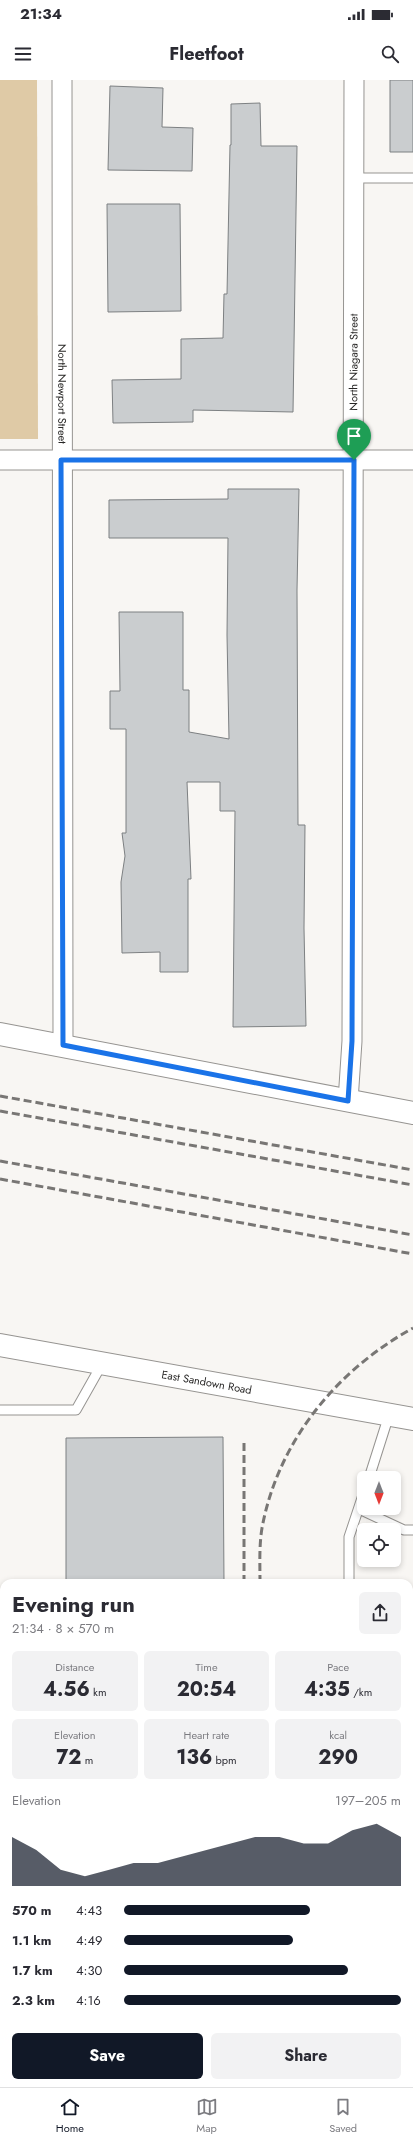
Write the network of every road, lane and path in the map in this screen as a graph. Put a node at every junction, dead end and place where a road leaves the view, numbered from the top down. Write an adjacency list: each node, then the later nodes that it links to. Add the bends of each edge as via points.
1 (62, 80): 6 (street, North Newport Street)
2 (354, 80): 3 (street, North Niagara Street)
3 (354, 178): 4 (lane); 7 (street, North Niagara Street)
4 (413, 178)
5 (0, 460): 6 (street)
6 (61, 460): 7 (street); 10 (street, North Newport Street)
7 (354, 460): 8 (street); 11 (street, North Niagara Street, via 352,1041)
8 (413, 460)
9 (0, 1034): 10 (street)
10 (63, 1045): 11 (street)
11 (348, 1101): 12 (street)
12 (413, 1113)
13 (0, 1345): 14 (street, East Sandown Road)
14 (102, 1364): 15 (lane, via 76,1410); 16 (street, East Sandown Road)
15 (0, 1410)
16 (389, 1415): 17 (street, East Sandown Road); 18 (lane)
17 (413, 1419)
18 (371, 1471)
19 (357, 1515): 22 (lane, via 349,1537)
20 (372, 1515): 21 (lane, via 404,1530)
21 (413, 1530)
22 (349, 1579)

